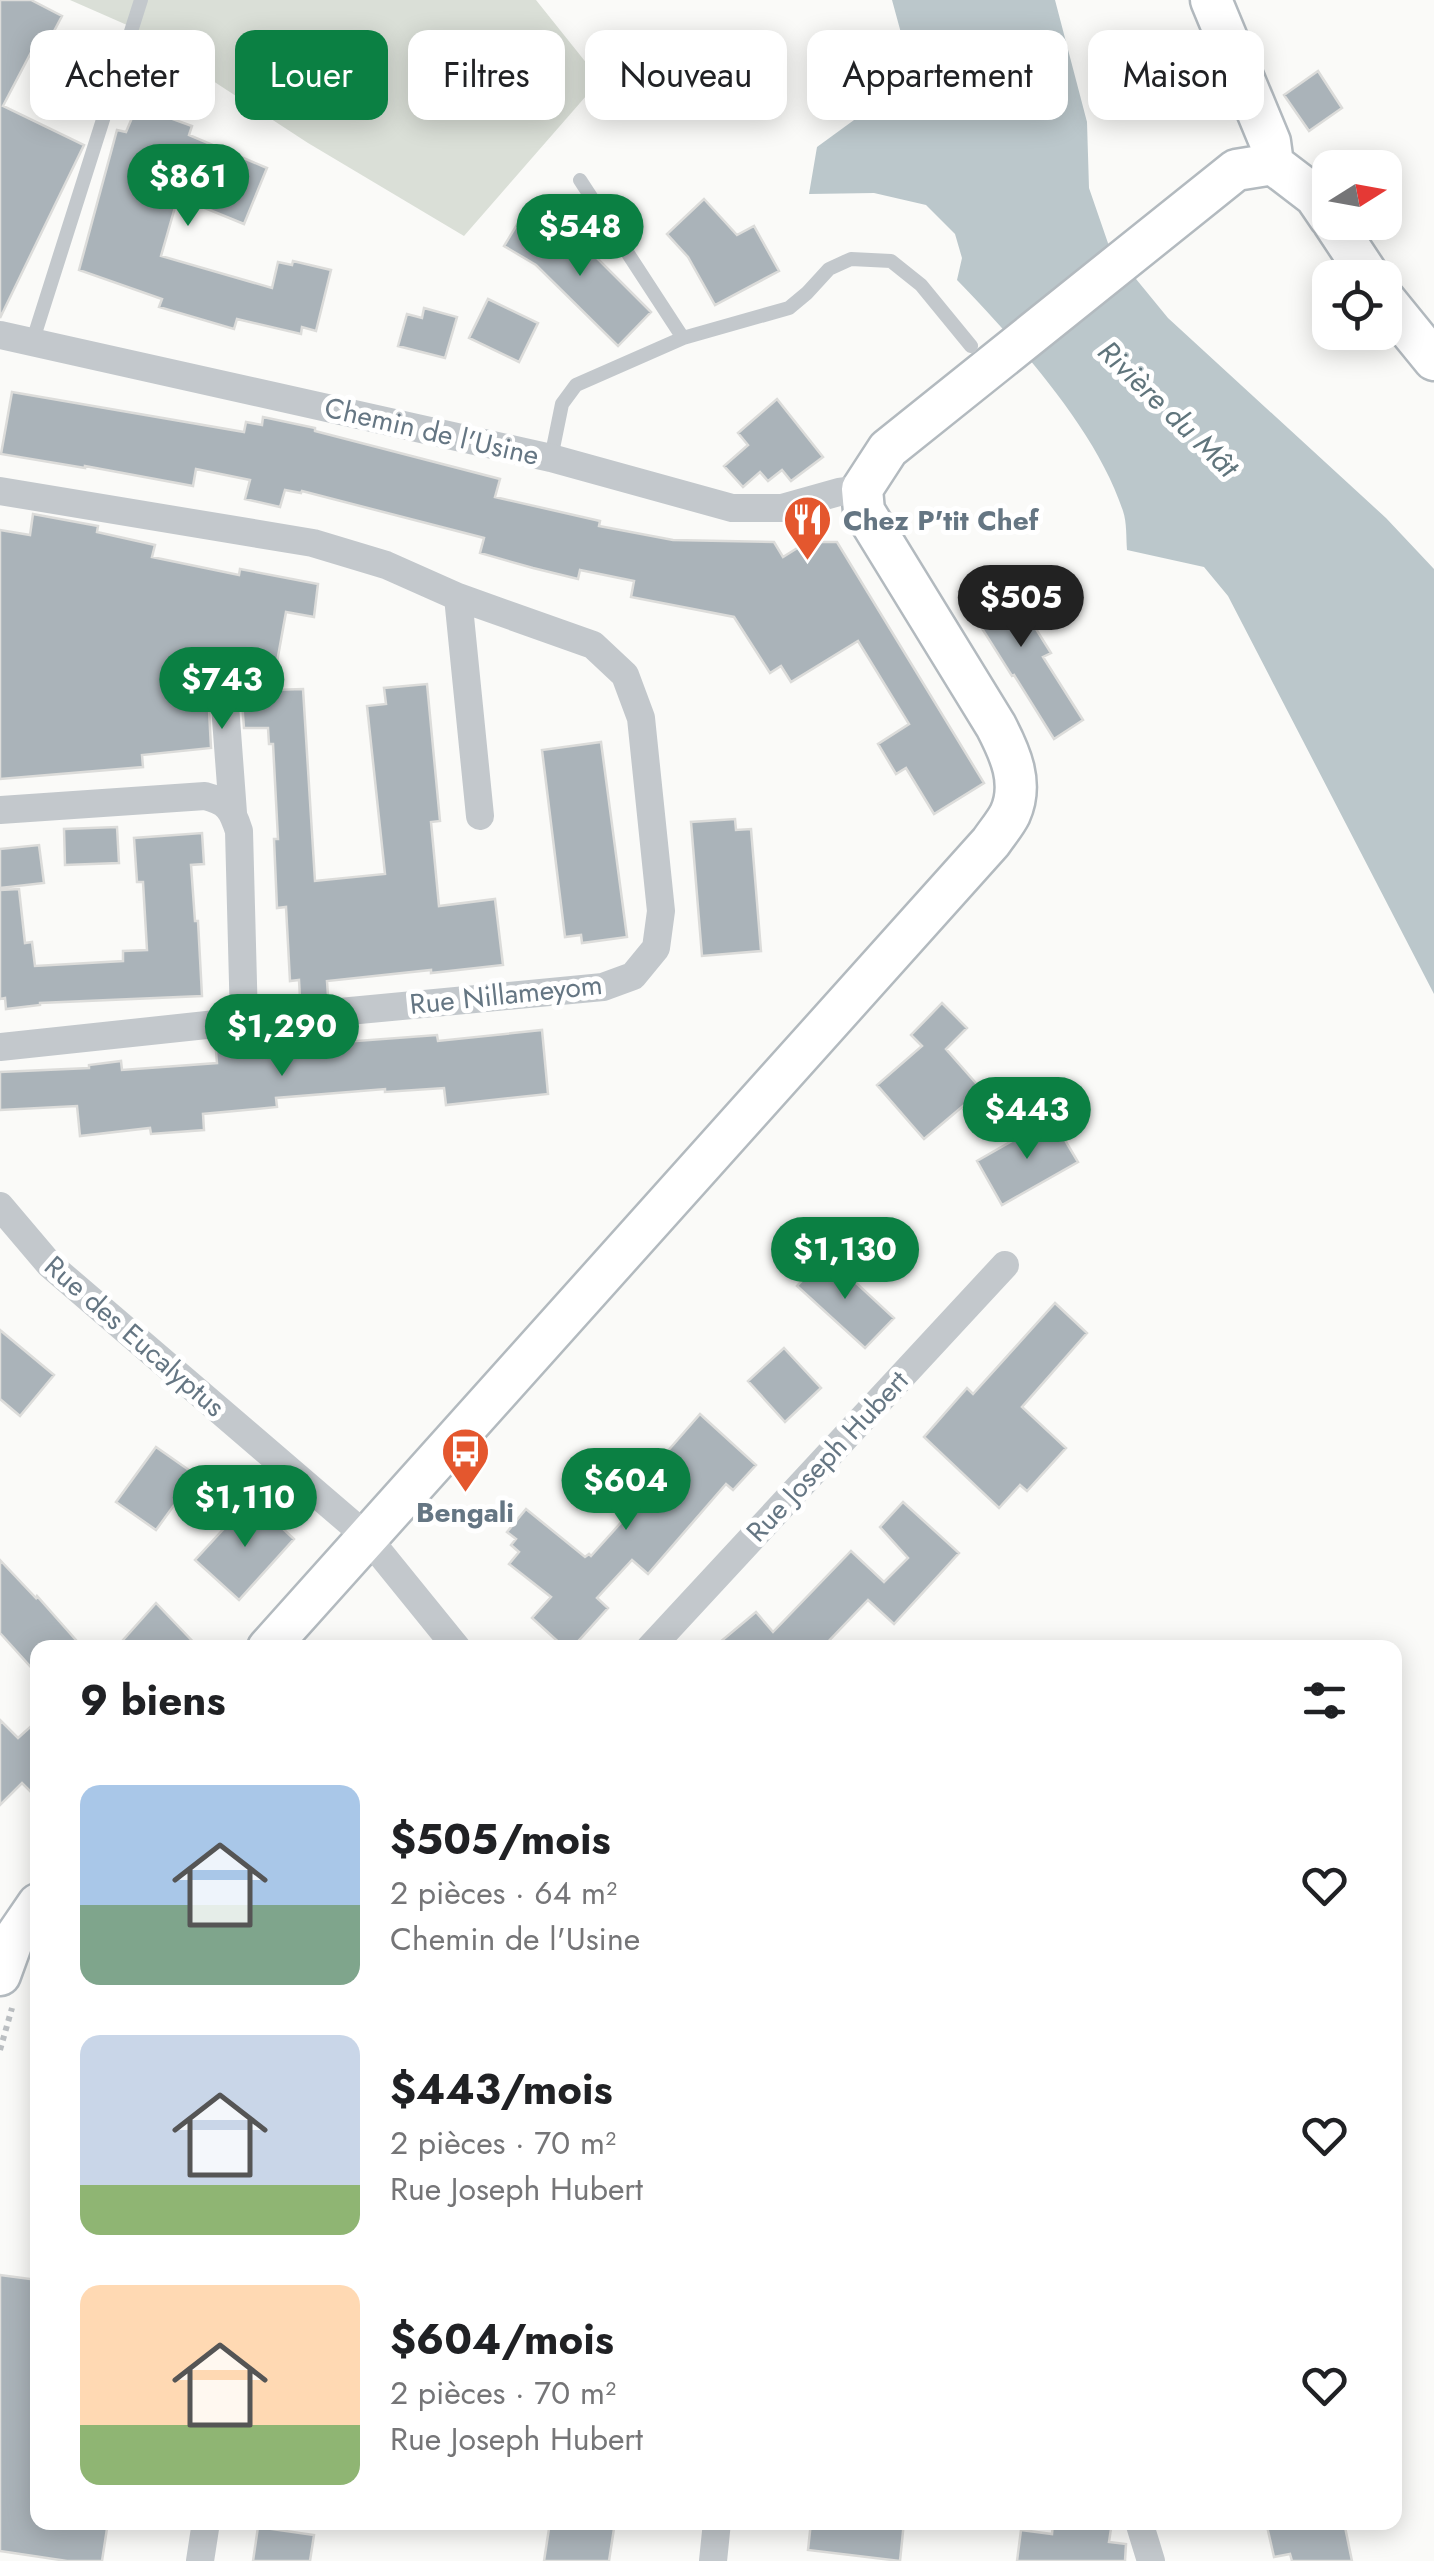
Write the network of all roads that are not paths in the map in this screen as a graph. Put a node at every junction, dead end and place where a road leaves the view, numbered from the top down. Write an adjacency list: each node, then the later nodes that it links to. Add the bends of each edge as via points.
1 (141, 0): 8 (lane)
2 (1211, 0): 3 (main road, via 1270,142)
3 (1255, 167): 5 (main road); 12 (main road, via 919,423 888,449)
4 (580, 180): 7 (lane)
5 (1312, 195)
6 (1402, 321): 10 (main road)
7 (683, 338): 9 (lane, via 788,308 829,268 851,260 890,262 921,285); 11 (lane, via 576,384 562,404)
8 (9, 340): 11 (street, Chemin de l'Usine)
9 (971, 346)
10 (1434, 360)
11 (551, 458): 12 (street, Chemin de l'Usine, via 732,508 782,508)
12 (862, 489): 23 (main road, via 864,511 1013,758 1010,813 991,842)
13 (0, 491): 14 (street, Rue Nillameyom, via 313,543)
14 (458, 596): 18 (street); 19 (street, Rue Nillameyom, via 593,645 625,674 642,718 661,911 656,948 633,976 603,988)
15 (223, 678): 17 (street)
16 (0, 810): 17 (street, via 205,796)
17 (233, 812): 19 (street)
18 (480, 816)
19 (244, 1021): 20 (street, Rue Nillameyom)
20 (0, 1047)
21 (0, 1206): 23 (street, Rue des Eucalyptus, via 50,1264)
22 (1004, 1265): 26 (street, Rue Joseph Hubert)
23 (367, 1536): 24 (main road); 25 (street, Rue des Eucalyptus)
24 (275, 1640)
25 (451, 1640)
26 (657, 1640)
27 (30, 1915): 28 (main road)
28 (4, 1952)
29 (205, 2530): 32 (street)
30 (716, 2530): 33 (street)
31 (1141, 2530): 34 (street)
32 (200, 2561)
33 (713, 2561)
34 (1151, 2561)

